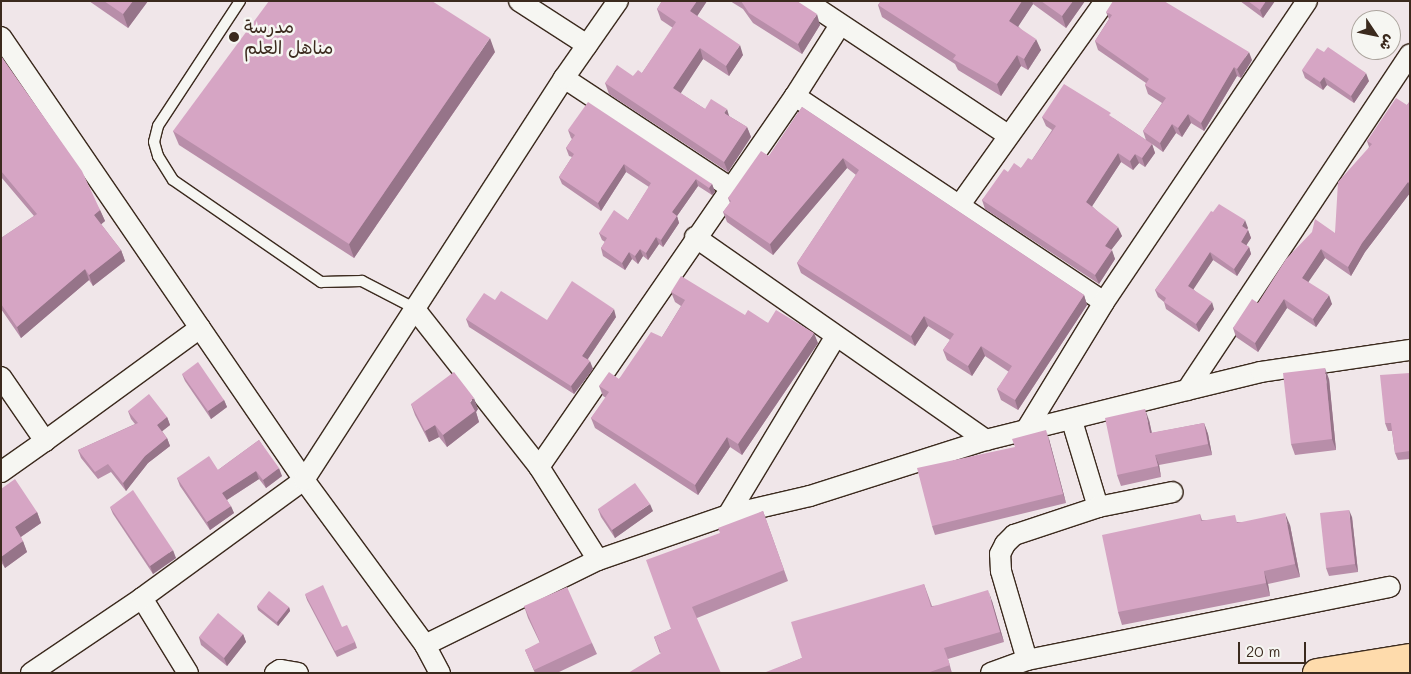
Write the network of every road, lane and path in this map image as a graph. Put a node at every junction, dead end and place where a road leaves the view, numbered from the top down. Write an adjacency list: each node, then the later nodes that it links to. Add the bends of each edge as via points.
1 (240, 1): 18 (lane, via 158,126 154,142 158,156 173,180 321,282 362,281)
2 (519, 1): 9 (street)
3 (618, 1): 9 (street)
4 (806, 1): 7 (street)
5 (1105, 1): 13 (street)
6 (1308, 1): 17 (street)
7 (840, 25): 12 (street); 13 (street)
8 (1, 37): 19 (street)
9 (587, 45): 11 (street)
10 (1410, 54): 23 (street)
11 (564, 78): 14 (street); 18 (street)
12 (795, 96): 14 (street); 15 (street)
13 (1008, 134): 15 (street)
14 (729, 187): 16 (street)
15 (959, 206): 17 (street)
16 (695, 237): 20 (street); 28 (street)
17 (1104, 302): 25 (street)
18 (414, 308): 28 (street); 30 (street)
19 (200, 328): 27 (street); 30 (street)
20 (836, 336): 26 (street); 33 (street)
21 (1410, 350): 23 (street, via 1261,372)
22 (1, 377): 27 (street)
23 (1187, 390): 24 (street)
24 (1072, 421): 25 (street); 32 (street)
25 (1026, 430): 26 (street)
26 (986, 440): 33 (street, via 810,496)
27 (45, 441): 29 (street)
28 (539, 466): 34 (street)
29 (1, 472)
30 (304, 480): 36 (street); 37 (street)
31 (1173, 492): 32 (street)
32 (1098, 507): 39 (street, via 1014,535 1003,549 1001,571)
33 (728, 515): 34 (street)
34 (598, 560): 37 (street)
35 (1390, 587): 39 (street)
36 (142, 598): 40 (street); 41 (street)
37 (425, 645): 44 (street)
38 (1410, 658): 46 (main road)
39 (1027, 660): 45 (street)
40 (31, 673)
41 (188, 673)
42 (275, 673): 43 (street, via 280,670)
43 (298, 673)
44 (440, 673)
45 (991, 673)
46 (1317, 673)

